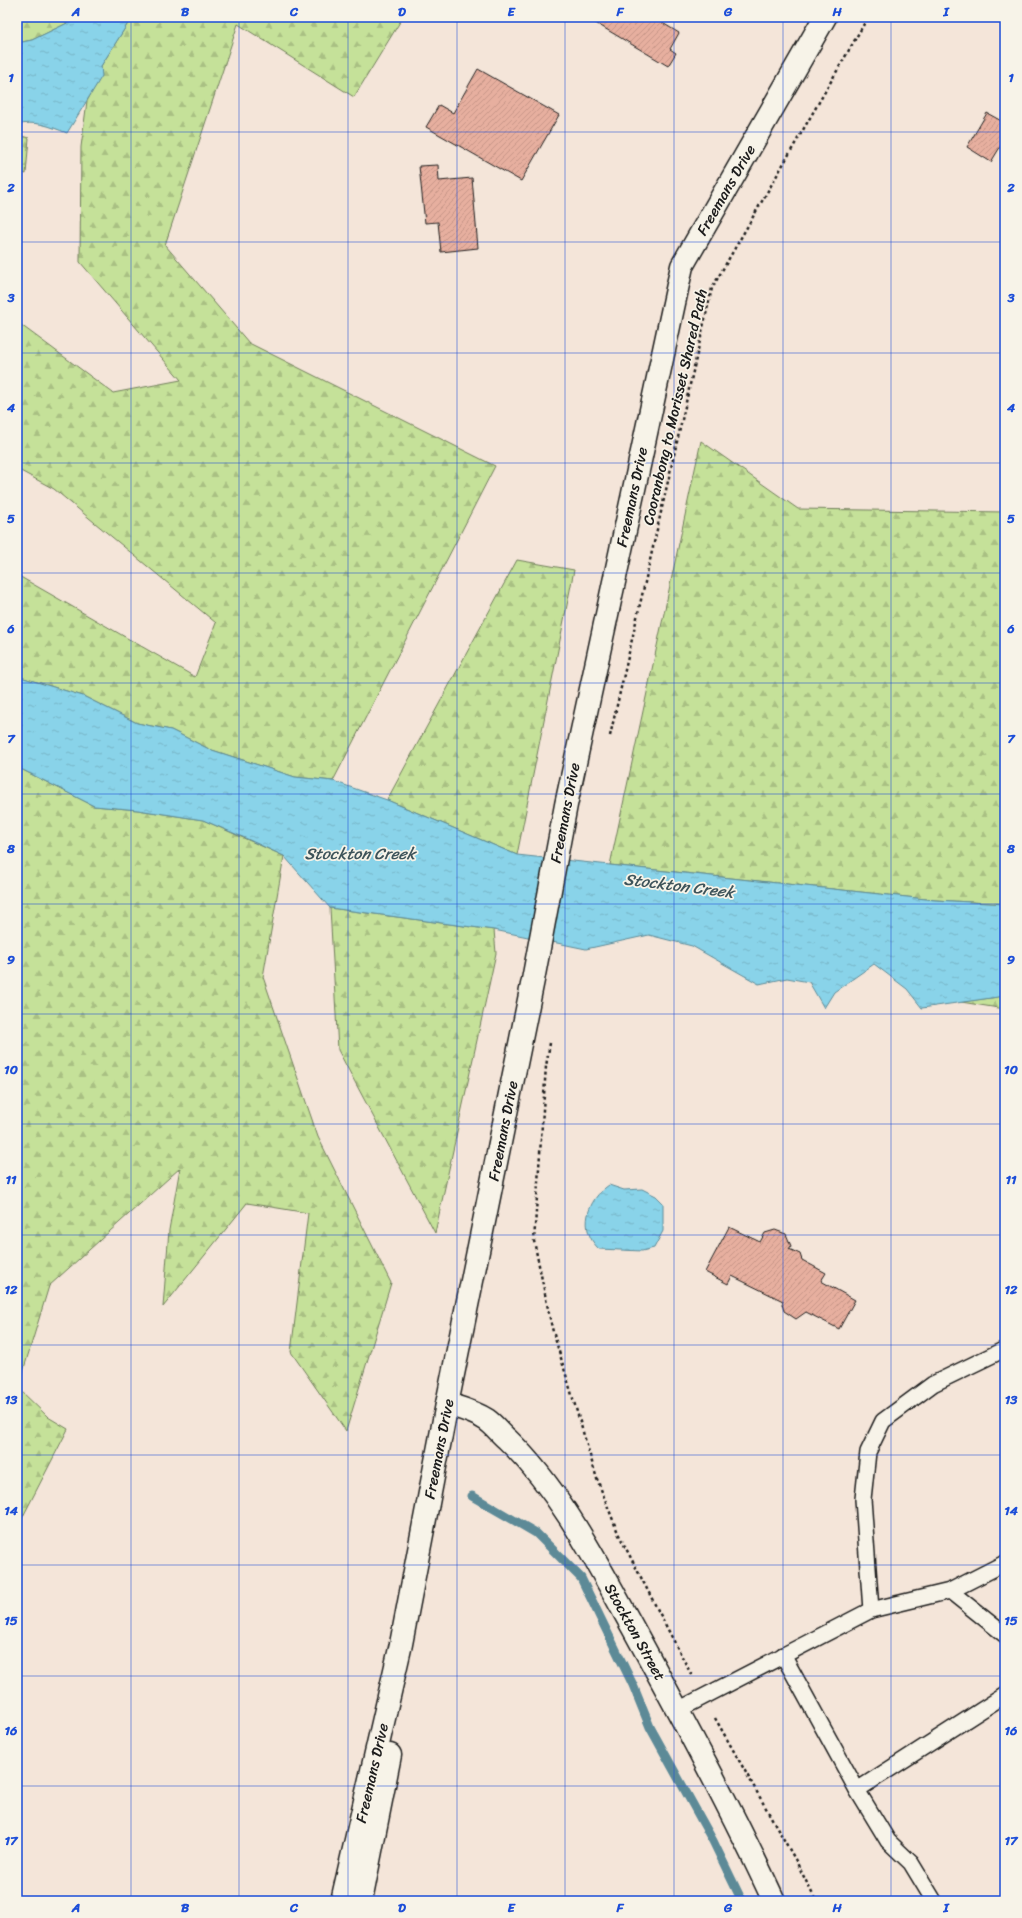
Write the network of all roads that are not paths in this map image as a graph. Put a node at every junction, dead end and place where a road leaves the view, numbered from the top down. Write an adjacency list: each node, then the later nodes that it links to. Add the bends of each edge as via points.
1 (825, 17): 3 (main road, Freemans Drive, via 682,266 566,805)
2 (1005, 1349): 6 (lane, via 933,1384 883,1421 868,1452 863,1499)
3 (447, 1404): 8 (main road, Freemans Drive); 11 (main road, Stockton Street, via 487,1420 520,1451 552,1492 595,1559)
4 (1005, 1563): 5 (lane)
5 (950, 1591): 6 (lane); 7 (lane)
6 (871, 1610): 9 (lane)
7 (1005, 1635)
8 (401, 1644): 13 (main road, Freemans Drive); 14 (main road, Freemans Drive, via 399,1712)
9 (783, 1655): 11 (lane); 12 (lane)
10 (1005, 1695): 12 (lane)
11 (678, 1710): 15 (main road, Stockton Street, via 741,1830)
12 (857, 1790): 16 (lane, via 888,1841 911,1863)
13 (342, 1901)
14 (361, 1901)
15 (774, 1901)
16 (934, 1901)

